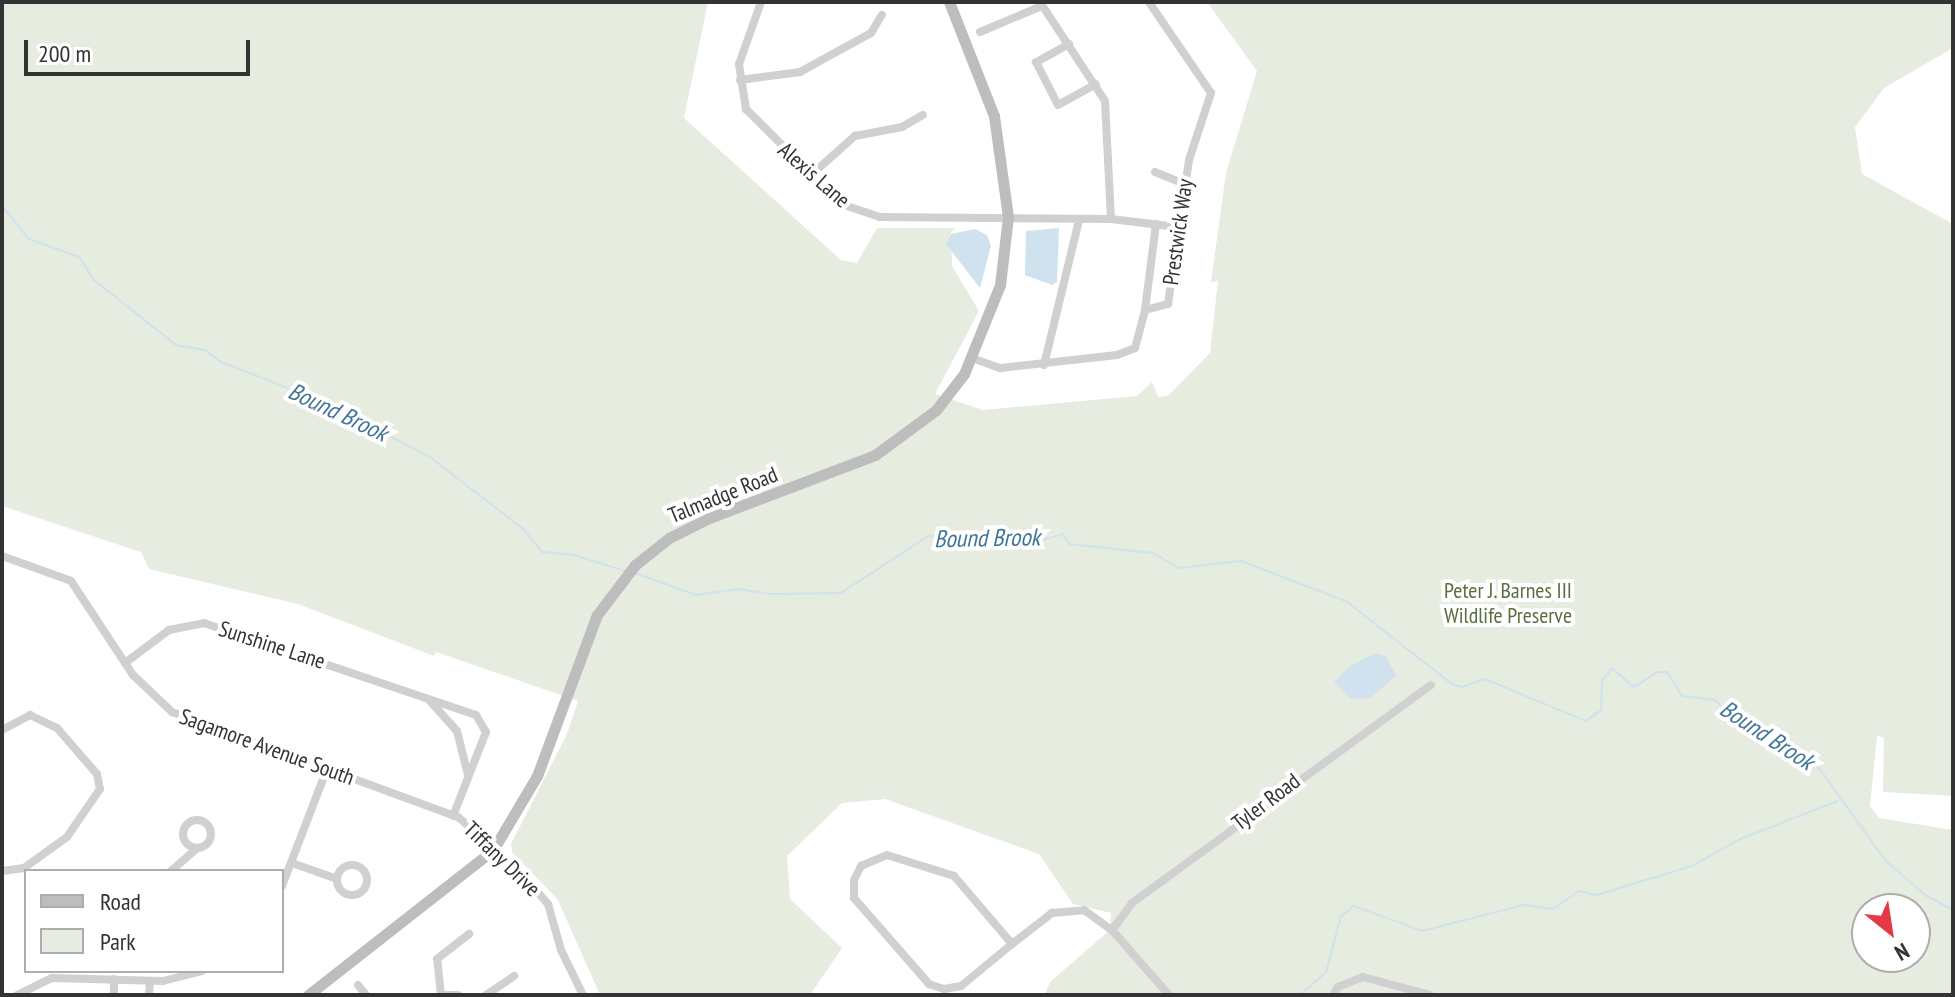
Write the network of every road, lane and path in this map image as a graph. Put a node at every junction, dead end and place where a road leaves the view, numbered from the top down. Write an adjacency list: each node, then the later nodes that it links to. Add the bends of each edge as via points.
1 (761, 2): 8 (street, Alexis Lane, via 743,45)
2 (949, 2): 14 (street, Talmadge Road, via 994,116)
3 (1149, 2): 13 (street, Prestwick Way, via 1211,93)
4 (1041, 4): 6 (street); 7 (street)
5 (882, 15): 8 (street, via 871,33 800,72)
6 (980, 32)
7 (1069, 44): 9 (street); 9 (street, via 1036,62 1058,105)
8 (740, 80): 12 (street, Alexis Lane, via 755,121)
9 (1096, 84): 15 (street, via 1109,117)
10 (923, 115): 12 (street, via 902,127 855,136)
11 (1155, 172): 13 (street)
12 (811, 175): 14 (street, Alexis Lane, via 841,204 860,214)
13 (1184, 184): 18 (street, Prestwick Way)
14 (1008, 217): 16 (street, Alexis Lane); 20 (street, Talmadge Road, via 1000,285)
15 (1111, 219): 16 (street, Alexis Lane); 17 (street, Alexis Lane)
16 (1079, 220): 21 (street)
17 (1156, 224): 18 (street, Alexis Lane); 19 (street)
18 (1177, 227): 19 (street, Prestwick Way, via 1168,304)
19 (1145, 310): 21 (street, Prestwick Way, via 1135,348)
20 (972, 358): 21 (street, Prestwick Way, via 1000,368); 32 (street, Talmadge Road, via 936,410 875,455 686,528 635,565 605,601 580,654 537,776)
21 (1044, 365)
22 (4, 557): 23 (street); 24 (street, Sagamore Avenue South, via 71,581)
23 (2, 568)
24 (125, 663): 26 (street, Sunshine Lane, via 169,630 204,623); 28 (street, Sagamore Avenue South, via 172,712)
25 (1431, 685): 38 (street, Tyler Road, via 1132,903)
26 (426, 698): 29 (street, Sunshine Lane, via 457,731); 29 (street, Sunshine Lane, via 484,722 486,732)
27 (2, 730): 35 (street, via 30,715 57,728 97,774 100,789 67,837 24,868)
28 (327, 769): 30 (street, Sagamore Avenue South); 33 (street)
29 (468, 777): 30 (street, Sunshine Lane)
30 (453, 816): 32 (street, Tiffany Drive)
31 (197, 848): 34 (street)
32 (493, 850): 49 (street, Talmadge Road); 54 (street, Tiffany Drive, via 548,904 561,950)
33 (292, 863): 36 (street); 37 (street)
34 (173, 869)
35 (2, 871)
36 (337, 879)
37 (284, 881)
38 (1112, 930): 40 (street, via 1084,910 1064,908); 55 (street)
39 (469, 934): 51 (street, via 437,959)
40 (1012, 944): 40 (street, via 970,981 952,989 936,988 921,979 858,907 854,880 861,866 887,855 941,870 961,882)
41 (193, 973): 44 (street)
42 (108, 976): 44 (street); 46 (street, via 52,978); 47 (street)
43 (514, 976): 53 (street)
44 (150, 982): 48 (street)
45 (358, 985): 50 (street)
46 (17, 995)
47 (114, 995)
48 (149, 995)
49 (308, 995)
50 (366, 995)
51 (442, 995): 52 (street)
52 (458, 995)
53 (486, 995)
54 (583, 995)
55 (1169, 995)
56 (1333, 995): 57 (street, via 1338,987 1363,977)
57 (1430, 995)

